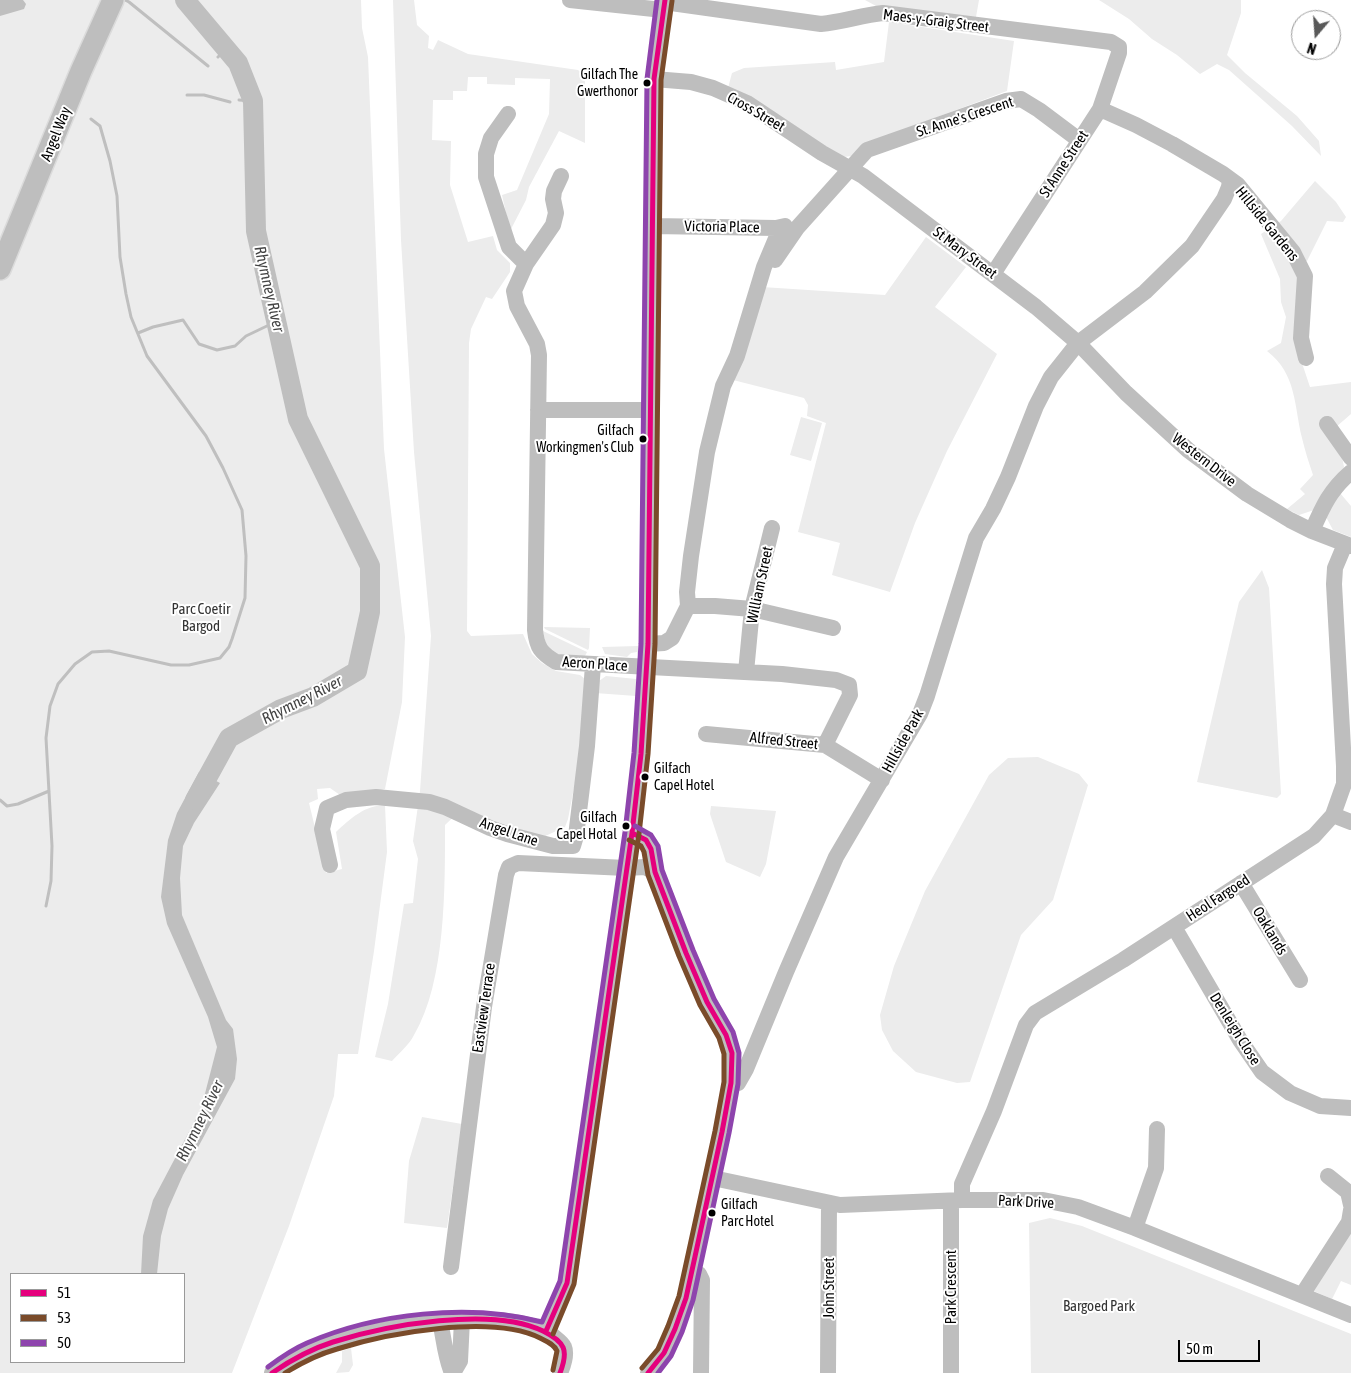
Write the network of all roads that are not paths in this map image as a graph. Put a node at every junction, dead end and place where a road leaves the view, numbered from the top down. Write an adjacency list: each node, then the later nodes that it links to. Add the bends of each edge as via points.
1 (114, 0): 15 (main road, Angel Way, via 81,71)
2 (570, 0): 3 (street, Maes-y-Graig Street)
3 (664, 4): 4 (street, Maes-y-Graig Street, via 821,24 883,13 1111,42); 5 (street)
4 (1119, 47): 6 (street, St Anne Street)
5 (654, 79): 9 (street, Cross Street, via 691,82 747,103); 12 (street)
6 (1100, 109): 8 (street, St Anne Street); 11 (street, Hillside Gardens, via 1172,144)
7 (508, 114): 13 (street, via 491,138 486,154 486,177 509,247)
8 (1079, 140): 9 (street, St. Anne's Crescent, via 1021,99 867,150); 16 (street, St Anne Street)
9 (849, 168): 14 (street, via 797,228); 16 (street, St Mary Street)
10 (561, 176): 13 (street, Aeron Place, via 552,199 556,213 553,225)
11 (1230, 180): 17 (street, Hillside Park, via 1224,199 1192,246 1145,292); 18 (street, Hillside Gardens, via 1238,185 1293,252 1305,276 1301,338)
12 (653, 226): 20 (street); 27 (street, Victoria Place, via 784,226 764,267 737,356 723,386 707,452 691,556)
13 (526, 264): 19 (street, Aeron Place, via 514,291 517,306 537,344)
14 (770, 268)
15 (0, 269)
16 (993, 274): 17 (street, St Mary Street)
17 (1078, 343): 25 (street, Western Drive, via 1188,450 1248,494); 36 (street, Hillside Park, via 1051,377 1008,477 976,538 927,696)
18 (1306, 358)
19 (538, 410): 20 (street); 31 (street, Aeron Place, via 537,645 556,662)
20 (650, 410): 30 (street)
21 (1327, 424): 22 (street)
22 (1351, 458)
23 (1351, 472): 25 (street, via 1337,484 1323,505)
24 (772, 528): 28 (street, William Street)
25 (1312, 531): 26 (street, Western Drive)
26 (1348, 545): 37 (street, Heol Fargoed, via 1335,568 1334,584 1344,784)
27 (688, 606): 28 (street); 30 (street, via 672,638 664,644)
28 (752, 609): 29 (street); 33 (street, William Street)
29 (833, 628)
30 (648, 644): 32 (street)
31 (592, 665): 32 (street, Aeron Place); 40 (street, Angel Lane, via 587,746 572,846 553,846 507,834 429,802 376,797 346,800 327,808 322,828)
32 (646, 668): 33 (street, Aeron Place); 39 (street, via 642,754)
33 (746, 672): 35 (street, Aeron Place, via 836,680 849,685 850,696)
34 (706, 734): 35 (street, Alfred Street)
35 (825, 745): 36 (street, Alfred Street)
36 (882, 780): 46 (street, Hillside Park, via 836,857 746,1068 738,1083)
37 (1333, 815): 38 (street); 43 (street, Heol Fargoed, via 1314,836)
38 (1351, 822)
39 (632, 833): 41 (street); 42 (street, via 646,840)
40 (330, 866)
41 (626, 868): 42 (street, via 645,867); 56 (street, Eastview Terrace, via 518,863 509,867 484,1007); 62 (street, via 567,1283)
42 (655, 872): 46 (street, via 707,1002 726,1035 732,1053)
43 (1240, 883): 44 (street, Heol Fargoed); 45 (street, Oaklands)
44 (1174, 927): 47 (street, Denleigh Close, via 1262,1072 1290,1093 1320,1106); 51 (street, Heol Fargoed, via 1035,1013 1026,1024)
45 (1300, 980)
46 (731, 1083): 50 (street)
47 (1351, 1108)
48 (1157, 1129): 55 (street, via 1156,1168)
49 (1328, 1176): 53 (street, via 1348,1192)
50 (713, 1178): 52 (street, Park Drive); 57 (street)
51 (957, 1200): 52 (street, Park Drive); 55 (street, Park Drive, via 1042,1200 1078,1207); 69 (street, Park Crescent)
52 (829, 1203): 68 (street, John Street)
53 (1351, 1205)
54 (1351, 1210): 58 (street, via 1349,1222)
55 (1135, 1228): 58 (street, Park Drive)
56 (451, 1267)
57 (693, 1272): 66 (street, via 675,1329 664,1353); 67 (street, via 702,1280)
58 (1302, 1295): 59 (street, Park Drive)
59 (1351, 1315)
60 (462, 1320): 61 (street); 62 (street, via 526,1324); 64 (street, via 460,1361)
61 (440, 1322): 63 (street, via 344,1338 314,1348); 64 (street, via 447,1361)
62 (546, 1331): 65 (street, via 564,1347)
63 (272, 1373)
64 (453, 1373)
65 (560, 1373)
66 (648, 1373)
67 (701, 1373)
68 (828, 1373)
69 (951, 1373)

